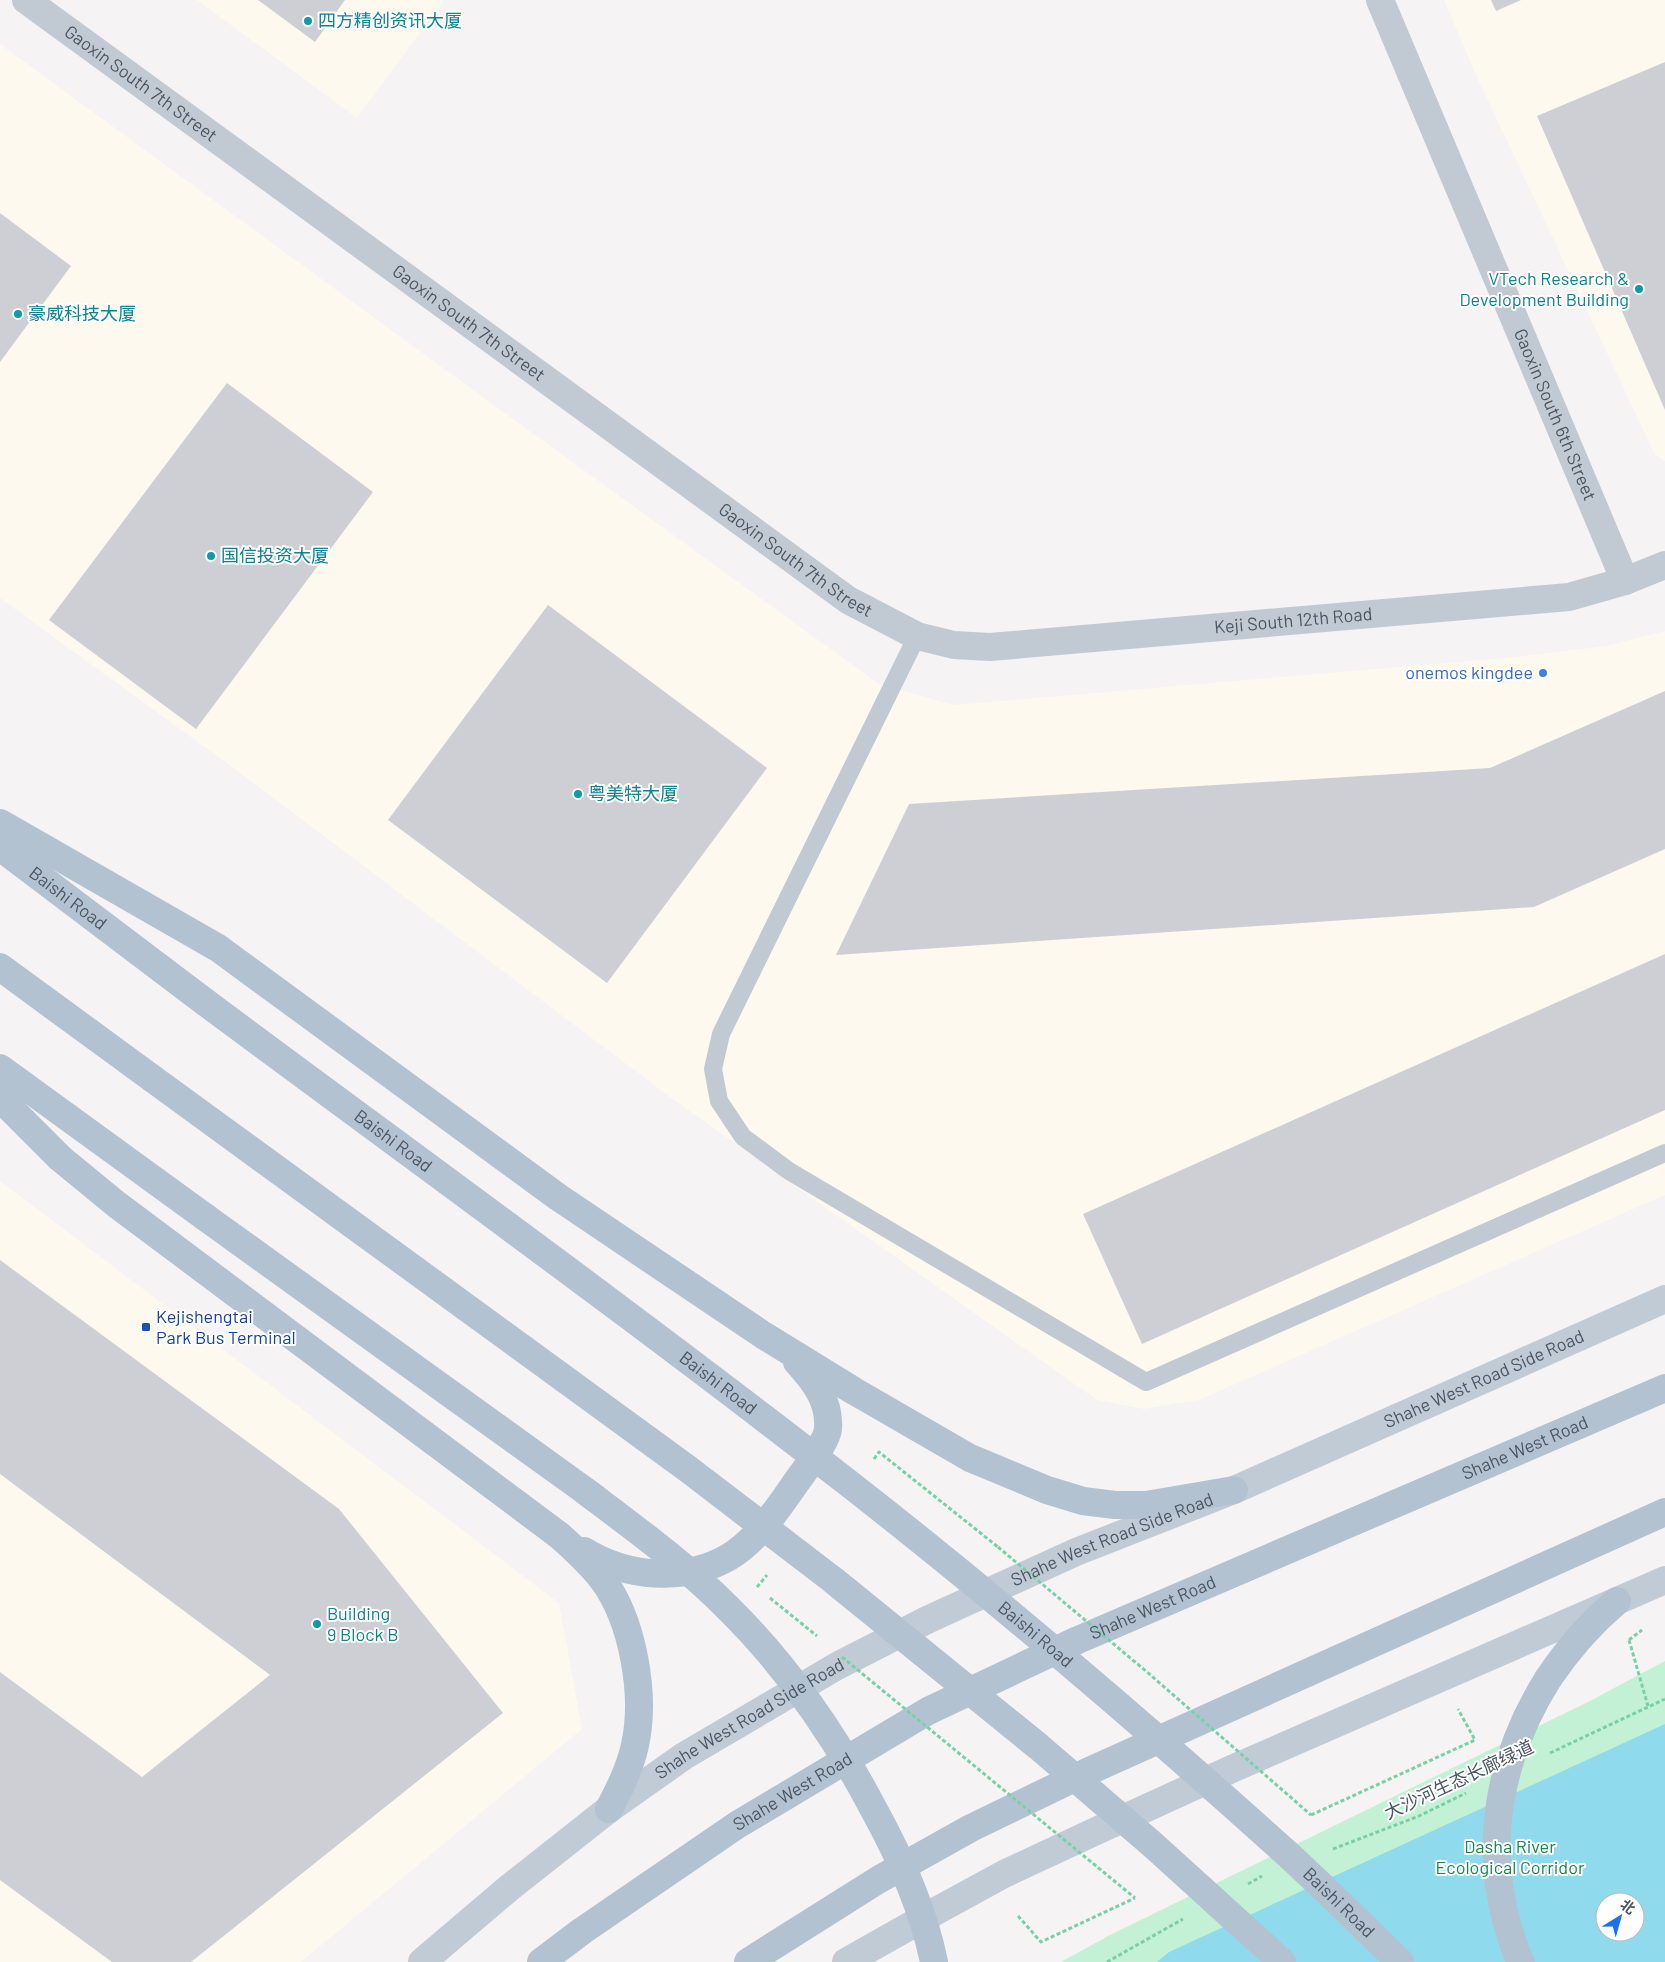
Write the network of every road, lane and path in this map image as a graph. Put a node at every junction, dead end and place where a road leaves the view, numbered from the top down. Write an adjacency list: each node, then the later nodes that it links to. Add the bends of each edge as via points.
1 (26, 0): 5 (street, Gaoxin South 7th Street, via 848,600)
2 (1380, 0): 4 (street, Gaoxin South 6th Street)
3 (1665, 565): 4 (street, Keji South 12th Road)
4 (1625, 581): 5 (street, Keji South 12th Road, via 1569,597 990,648 954,645)
5 (916, 636): 11 (lane, via 721,1034 713,1069 719,1101 743,1137 789,1171 1146,1382)
6 (0, 823): 13 (main road, via 218,948 558,1197)
7 (0, 847): 41 (main road, Baishi Road, bridge, via 848,1483 1124,1710 1285,1852)
8 (0, 967): 40 (main road, bridge, via 688,1469 832,1580 1039,1747)
9 (0, 1068): 39 (main road, bridge, via 584,1490 726,1606 762,1644 829,1730 901,1864)
10 (0, 1098): 17 (main road, via 60,1158 116,1204)
11 (1665, 1153)
12 (1665, 1299): 15 (main road, Shahe West Road Side Road)
13 (763, 1335): 15 (main road, via 970,1458 1047,1490 1083,1501 1146,1505); 17 (main road, via 795,1359 817,1385 827,1406 828,1431 795,1484 752,1538 729,1556 706,1567 681,1573 651,1573 621,1568 594,1557)
14 (1665, 1388): 36 (main road, Shahe West Road, via 1078,1640 928,1711 737,1825)
15 (1234, 1490): 30 (main road, Shahe West Road Side Road, via 1058,1560 927,1620 752,1714 684,1756)
16 (1665, 1512): 37 (main road, via 1086,1772 980,1824 878,1880)
17 (560, 1536): 30 (main road, via 603,1580 623,1622 635,1663 639,1717 635,1744 625,1778)
18 (998, 1547): 27 (path, bridge, via 1148,1672 1311,1815 1475,1740)
19 (769, 1572): 22 (path, via 757,1587)
20 (1665, 1580): 21 (main road)
21 (1617, 1601): 38 (main road, via 1234,1768 1004,1874); 42 (main road, bridge, via 1578,1638 1548,1679 1522,1726 1503,1785 1496,1851 1501,1901)
22 (821, 1640)
23 (1629, 1640): 26 (path)
24 (835, 1651): 34 (path, bridge, via 1135,1898 1040,1942)
25 (1665, 1699): 26 (path, 大沙河生态长廊绿道)
26 (1648, 1706): 28 (path, 大沙河生态长廊绿道)
27 (1458, 1709)
28 (1542, 1757)
29 (1472, 1790): 31 (path, 大沙河生态长廊绿道, via 1419,1816)
30 (609, 1809): 35 (main road, Shahe West Road Side Road)
31 (1331, 1850)
32 (1269, 1874): 33 (path)
33 (1260, 1877)
34 (1018, 1916)
35 (422, 1962)
36 (542, 1962)
37 (748, 1962)
38 (846, 1962)
39 (934, 1962)
40 (1282, 1962)
41 (1400, 1962)
42 (1521, 1962)

